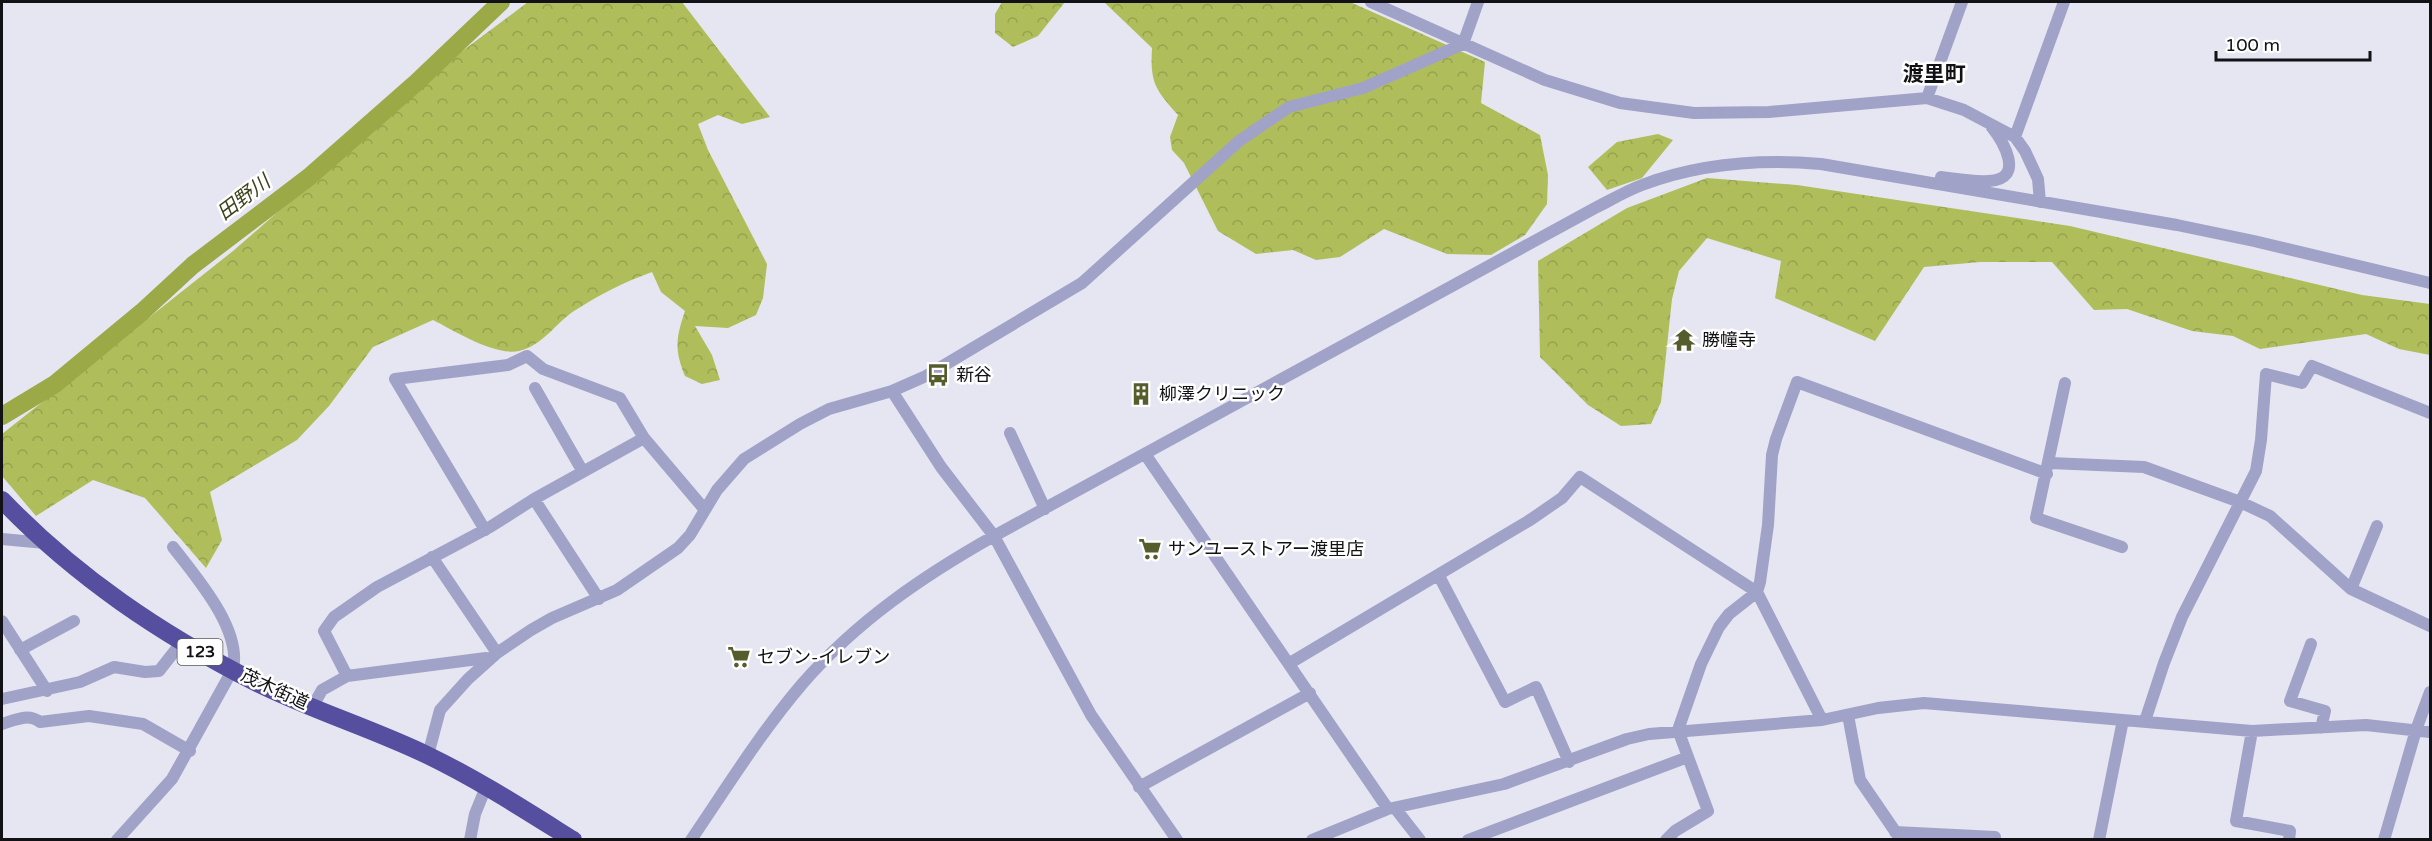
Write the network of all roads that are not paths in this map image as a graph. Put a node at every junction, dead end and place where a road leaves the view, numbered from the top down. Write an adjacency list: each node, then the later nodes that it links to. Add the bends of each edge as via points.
1 (1371, 2): 5 (street)
2 (1478, 2): 5 (street)
3 (1962, 2): 6 (street)
4 (2064, 2): 8 (street)
5 (1463, 44): 6 (street, via 1545,80 1620,103 1694,113 1769,112); 14 (street, via 1363,88 1289,107 1265,121 1082,283 926,376)
6 (1927, 99): 7 (street, via 1964,110)
7 (1988, 123): 8 (street); 9 (street, via 2009,155 2009,167 2001,177 1991,181 1940,177)
8 (2015, 137): 10 (street, via 2038,179)
9 (1916, 180): 10 (street); 18 (street, via 1821,164 1783,162 1729,165 1642,185)
10 (2040, 202): 11 (street, via 2254,241)
11 (2430, 283)
12 (2066, 383): 19 (street)
13 (535, 388): 20 (street)
14 (892, 391): 25 (street, via 829,409 770,442 732,471); 28 (street, via 941,467)
15 (2430, 413): 23 (street, via 2312,366 2302,383 2266,374 2256,471)
16 (1010, 433): 24 (street)
17 (644, 438): 20 (street); 25 (street); 27 (street, via 620,398 543,369 526,356 508,365 395,379)
18 (1144, 454): 24 (street); 45 (street)
19 (2048, 469): 23 (street, via 2144,467); 32 (street, via 2036,518); 36 (street, via 1797,382 1774,447 1768,525)
20 (583, 472): 21 (street)
21 (534, 499): 27 (street); 37 (street)
22 (2, 500): 30 (highway, 茂木街道 / 123)
23 (2240, 502): 35 (street, via 2270,516); 56 (street, via 2182,617)
24 (1045, 509): 28 (street)
25 (705, 510): 37 (street, via 678,548)
26 (2377, 526): 35 (street)
27 (485, 530): 33 (street)
28 (994, 536): 68 (street, via 1091,715); 76 (street, via 917,582 868,619 825,659 764,732)
29 (2, 539): 30 (street)
30 (45, 543): 41 (highway, 茂木街道 / 123, via 124,607)
31 (173, 547): 46 (street, via 224,623 235,648)
32 (2122, 548)
33 (432, 556): 44 (street); 47 (street, via 377,587 334,617 324,631)
34 (1439, 576): 36 (street, via 1562,498 1580,477); 45 (street); 66 (street, via 1505,702 1536,687)
35 (2351, 590): 40 (street)
36 (1757, 592): 54 (street); 59 (street, via 1719,627 1701,664)
37 (599, 599): 44 (street, via 552,618)
38 (2, 621): 43 (street)
39 (74, 621): 43 (street)
40 (2430, 627)
41 (181, 642): 46 (highway, 茂木街道 / 123); 48 (street, via 159,671 114,667)
42 (2311, 644): 58 (street, via 2290,701 2325,711)
43 (20, 650): 48 (street)
44 (493, 657): 47 (street); 64 (street, via 440,710)
45 (1290, 663): 50 (street)
46 (232, 669): 52 (highway, 茂木街道 / 123); 63 (street)
47 (347, 676): 52 (street, via 322,690)
48 (47, 691): 51 (street)
49 (2430, 692): 60 (street)
50 (1310, 693): 68 (street); 69 (street, via 1356,766)
51 (2, 699)
52 (313, 706): 64 (highway, 茂木街道 / 123)
53 (1848, 715): 54 (street); 55 (street, via 1924,703); 70 (street, via 1860,780)
54 (1822, 720): 59 (street)
55 (2123, 720): 56 (street); 82 (street)
56 (2145, 721): 61 (street)
57 (2, 724): 63 (street, via 20,718 34,717 40,722 89,716 143,724)
58 (2321, 728): 60 (street, via 2366,725); 61 (street)
59 (1678, 730): 65 (street); 66 (street, via 1627,739)
60 (2416, 730): 62 (street); 83 (street)
61 (2252, 731): 72 (street, via 2236,821 2290,831)
62 (2430, 732)
63 (189, 751): 73 (street, via 172,779)
64 (428, 755): 67 (highway, 茂木街道 / 123)
65 (1688, 757): 80 (street); 81 (street, via 1708,811)
66 (1569, 762): 69 (street, via 1504,784)
67 (486, 787): 74 (street); 75 (highway, 茂木街道 / 123)
68 (1139, 787): 77 (street)
69 (1392, 809): 78 (street); 79 (street)
70 (1898, 836): 71 (street)
71 (1995, 837)
72 (2292, 839)
73 (117, 840)
74 (470, 840)
75 (573, 840)
76 (691, 840)
77 (1177, 840)
78 (1312, 840)
79 (1420, 840)
80 (1468, 840)
81 (1666, 840)
82 (2099, 840)
83 (2384, 840)

